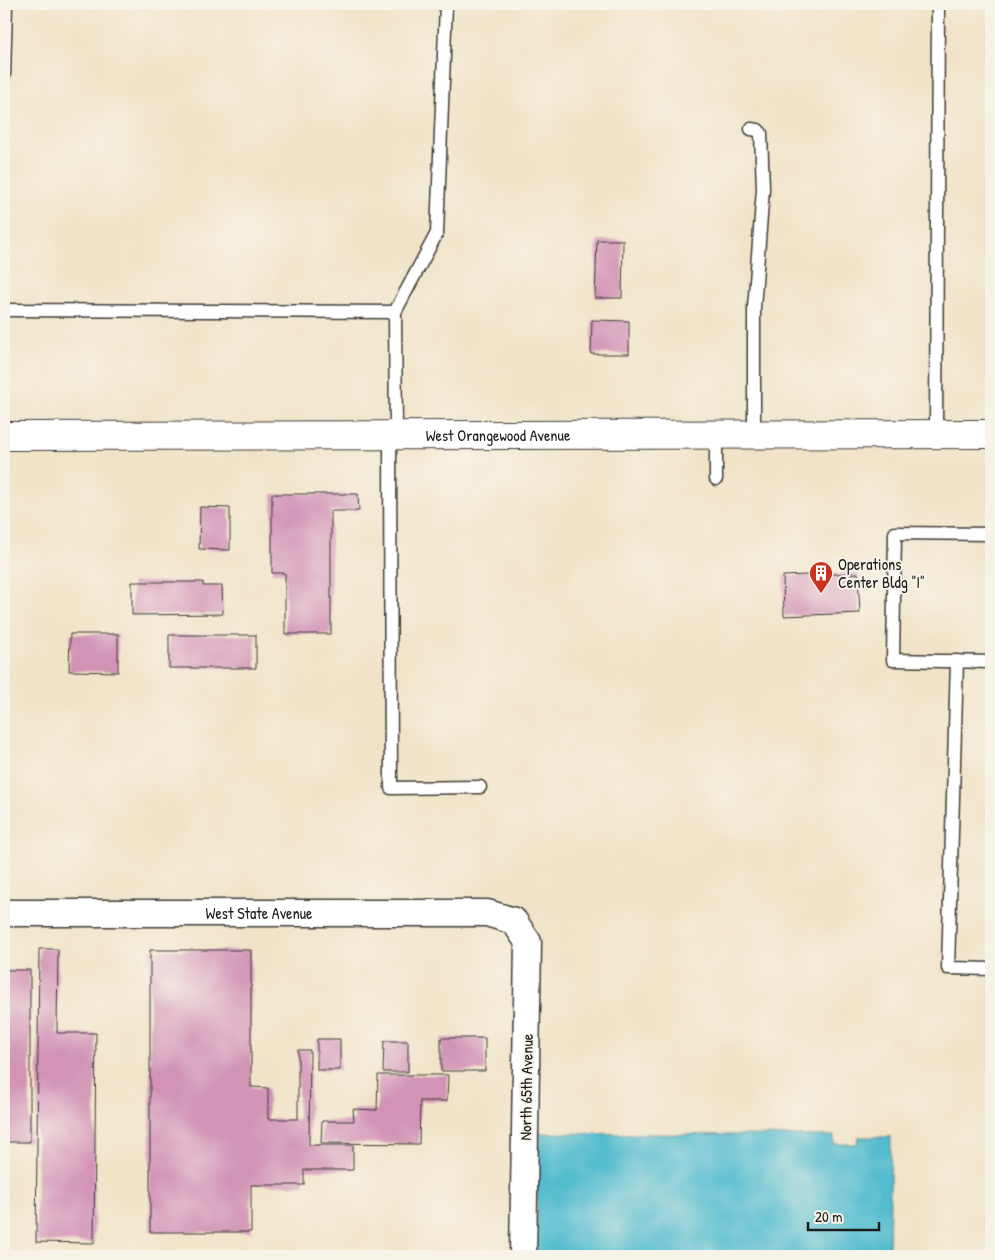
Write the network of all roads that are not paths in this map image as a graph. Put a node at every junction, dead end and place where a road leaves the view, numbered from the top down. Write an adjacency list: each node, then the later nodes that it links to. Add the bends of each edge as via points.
1 (6, 4): 4 (lane)
2 (446, 4): 7 (lane, via 437,234)
3 (938, 4): 10 (lane)
4 (4, 75)
5 (750, 129): 9 (lane, via 761,133 763,189 754,308)
6 (4, 310): 7 (lane)
7 (395, 312): 12 (lane)
8 (716, 433): 9 (street, West Orangewood Avenue); 12 (street, West Orangewood Avenue); 14 (lane)
9 (754, 434): 10 (street, West Orangewood Avenue)
10 (936, 434): 11 (street, West Orangewood Avenue)
11 (991, 434)
12 (393, 435): 13 (street, West Orangewood Avenue); 18 (lane, via 391,788)
13 (4, 436)
14 (716, 479)
15 (991, 534): 16 (lane, via 895,533 893,660)
16 (957, 661): 17 (lane); 21 (lane, via 948,968)
17 (991, 662)
18 (480, 788)
19 (4, 913): 20 (street, West State Avenue, via 487,913)
20 (514, 921): 22 (street, North 65th Avenue, via 528,942)
21 (991, 969)
22 (523, 1256)

